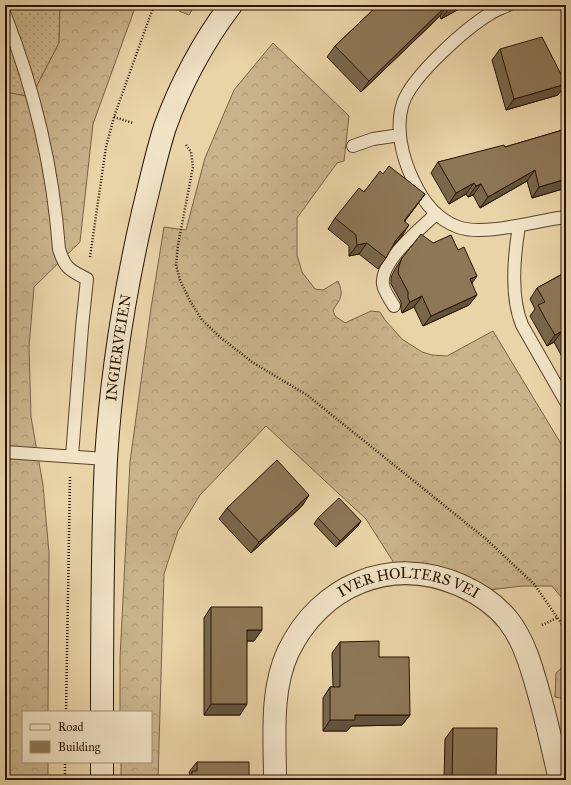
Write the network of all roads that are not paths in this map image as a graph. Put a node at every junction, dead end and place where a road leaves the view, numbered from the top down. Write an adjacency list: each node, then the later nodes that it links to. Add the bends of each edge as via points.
1 (231, 5): 13 (main road, INGIERVEIEN, via 180,88 165,128 136,241 114,380)
2 (508, 5): 4 (lane, via 475,24 419,77 403,103 399,120)
3 (5, 15): 12 (lane, via 28,79 43,133 59,249 63,261 72,271 87,279)
4 (400, 135): 5 (lane, via 373,139); 6 (lane, via 410,174 423,199)
5 (353, 146)
6 (436, 214): 8 (lane, via 458,228 486,230); 9 (lane, via 401,248 388,265 383,283)
7 (566, 217): 8 (lane)
8 (519, 226): 10 (lane, via 514,292 518,314)
9 (394, 306)
10 (566, 402)
11 (5, 452): 12 (lane)
12 (72, 456): 13 (lane)
13 (106, 459): 14 (main road, INGIERVEIEN, via 102,581)
14 (102, 711)
15 (102, 763): 16 (main road)
16 (102, 780)
17 (275, 780): 18 (main road, IVER HOLTERS VEI, via 276,702 280,675 299,632 313,615 344,589 377,576 395,573 413,573 447,579 492,604 509,621 518,635 535,679)
18 (560, 780)

